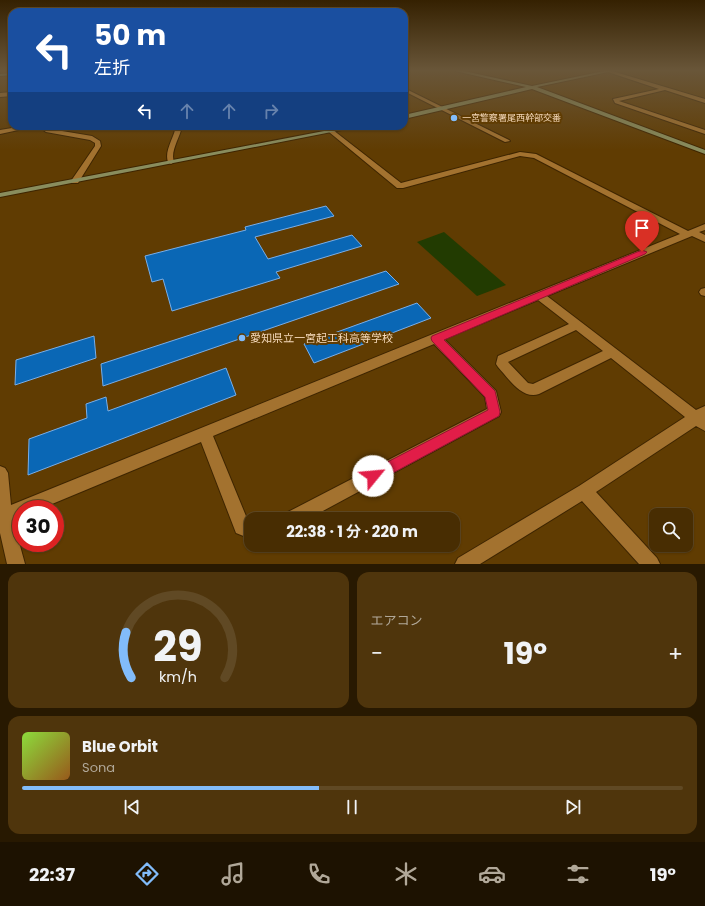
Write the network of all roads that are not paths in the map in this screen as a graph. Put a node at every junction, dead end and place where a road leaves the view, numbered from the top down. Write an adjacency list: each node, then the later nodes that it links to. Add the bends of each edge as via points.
1 (421, 97): 7 (street)
2 (488, 97): 7 (street)
3 (559, 97): 19 (street)
4 (627, 97): 15 (street, via 615,100)
5 (692, 97): 6 (street)
6 (705, 101)
7 (442, 108): 8 (street); 18 (street)
8 (408, 116)
9 (705, 127): 15 (street)
10 (11, 130): 16 (street)
11 (47, 130): 21 (street, via 92,138 98,142 98,146)
12 (178, 130): 20 (street, via 169,156)
13 (325, 130): 20 (street)
14 (331, 130): 24 (street, via 400,186 520,154 536,156)
15 (697, 130): 17 (street)
16 (0, 132)
17 (705, 132)
18 (507, 141)
19 (705, 152)
20 (171, 162): 21 (street)
21 (75, 181): 22 (street)
22 (0, 195)
23 (705, 227): 24 (street)
24 (689, 233): 25 (street); 26 (street)
25 (705, 239)
26 (539, 295): 27 (street); 28 (street)
27 (578, 325): 29 (street); 29 (street, via 502,359 502,364 524,387 534,390)
28 (436, 338): 31 (street); 34 (street, via 490,394 494,412)
29 (612, 352): 30 (street)
30 (702, 418): 33 (street)
31 (205, 434): 35 (street); 36 (street)
32 (0, 473): 35 (street)
33 (584, 491): 38 (street); 39 (street)
34 (305, 512)
35 (4, 516): 37 (street)
36 (244, 527)
37 (16, 564)
38 (464, 564)
39 (651, 564)

